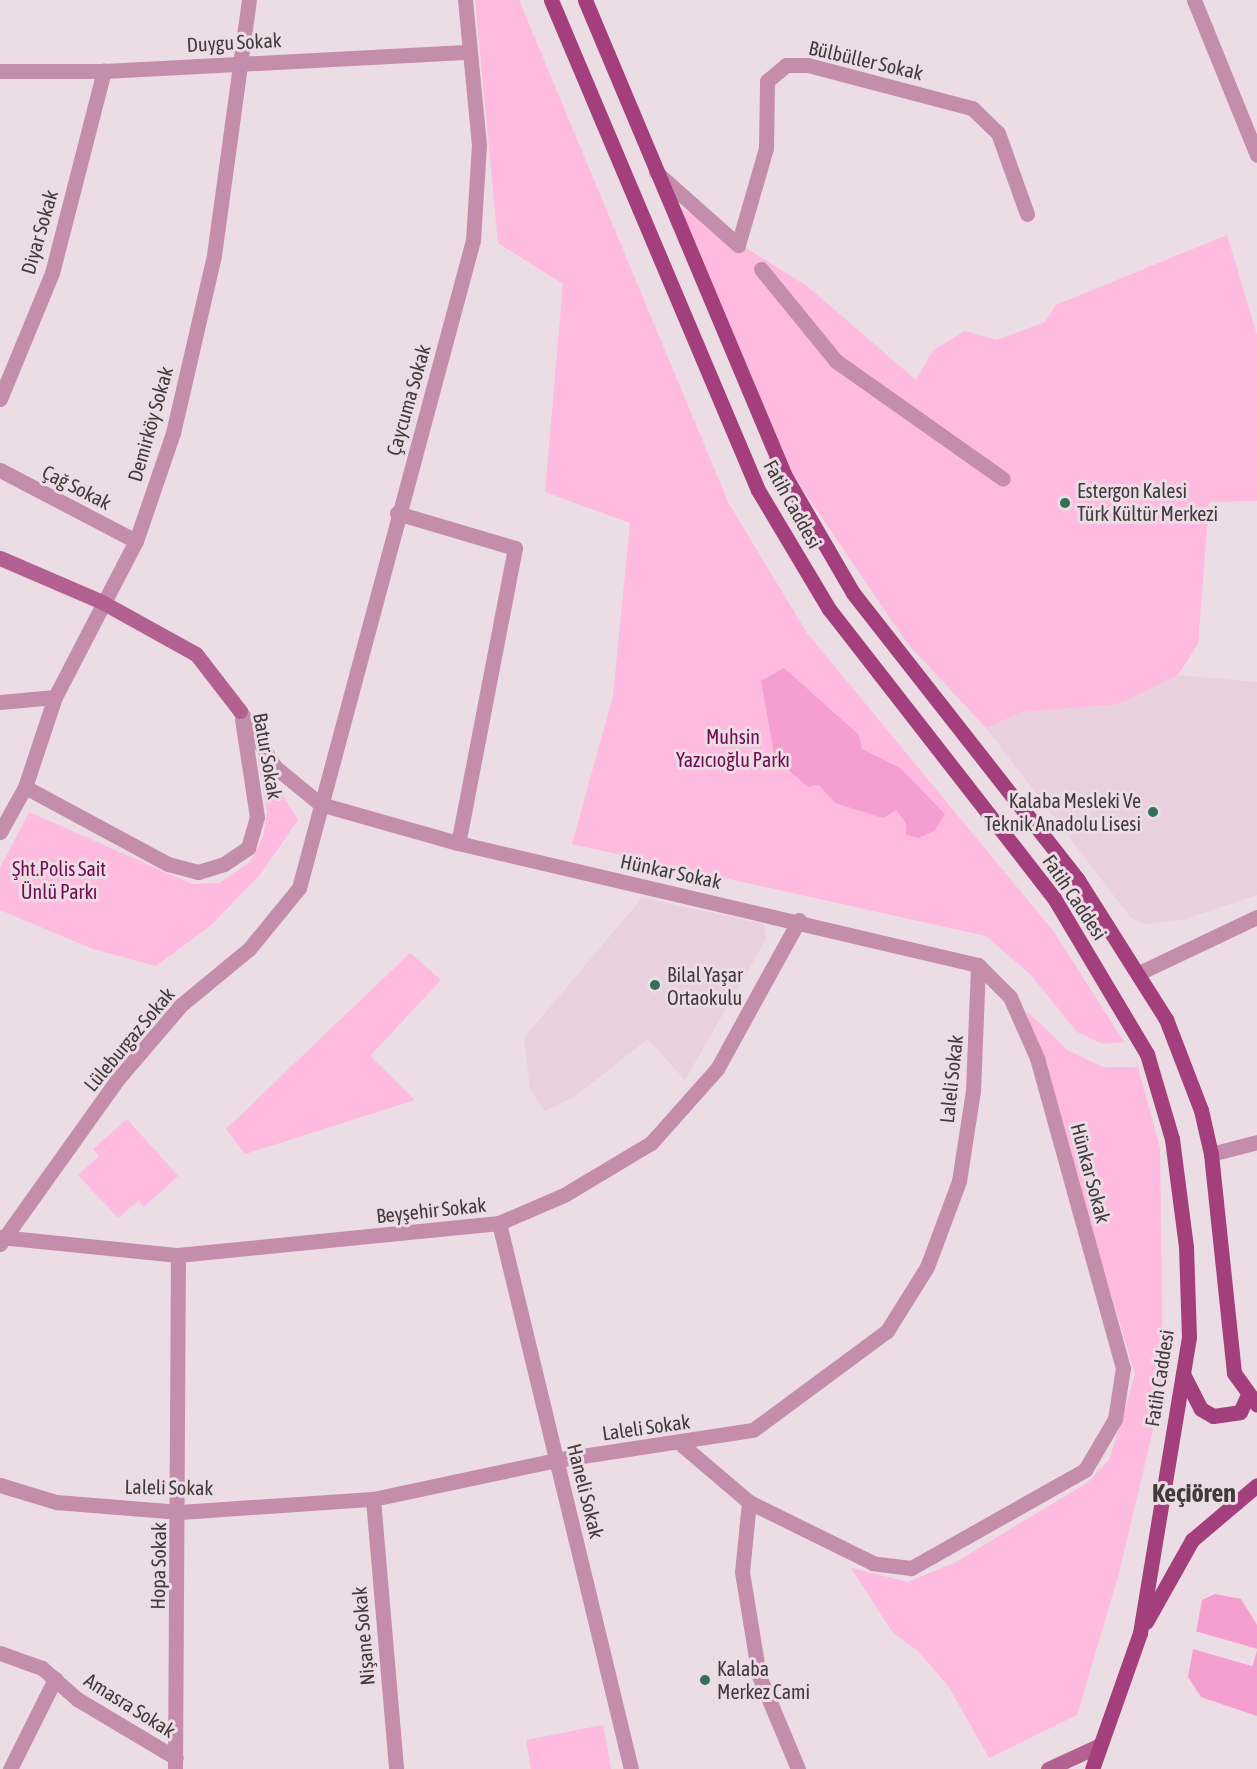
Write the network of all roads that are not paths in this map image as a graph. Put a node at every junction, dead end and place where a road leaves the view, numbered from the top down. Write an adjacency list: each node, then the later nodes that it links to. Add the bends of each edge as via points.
1 (249, 0): 7 (street, Demirköy Sokak)
2 (465, 0): 6 (street, Çaycuma Sokak)
3 (551, 0): 37 (main road, Fatih Caddesi, via 758,490 829,609 1054,898 1147,1054 1172,1139 1186,1247 1189,1337)
4 (585, 0): 11 (main road, Fatih Caddesi)
5 (1194, 0): 10 (street)
6 (470, 52): 7 (street, Duygu Sokak); 17 (street, Çaycuma Sokak, via 479,145 473,240)
7 (242, 62): 9 (street, Duygu Sokak); 18 (street, Demirköy Sokak, via 214,255 173,433)
8 (0, 71): 9 (street, Duygu Sokak)
9 (104, 71): 14 (street, Diyar Sokak, via 52,273)
10 (1257, 155)
11 (656, 171): 12 (street, Bülbüller Sokak, via 738,245 766,148 767,81 786,65 808,65 972,108 998,133); 31 (main road, Fatih Caddesi, via 784,476 853,593 1078,880)
12 (1028, 214)
13 (761, 269): 16 (street, via 836,361)
14 (0, 399)
15 (0, 470): 18 (street, Çağ Sokak)
16 (1003, 478)
17 (397, 513): 25 (street, Çaycuma Sokak); 27 (street, via 515,548)
18 (135, 541): 20 (street, Demirköy Sokak)
19 (0, 558): 20 (street, Batur Sokak)
20 (102, 602): 21 (street, Demirköy Sokak); 23 (street, Batur Sokak, via 196,654)
21 (55, 697): 22 (street); 24 (street, Demirköy Sokak)
22 (0, 702)
23 (240, 711): 24 (street, Batur Sokak, via 257,817 248,848 224,864 198,872 168,864); 25 (street, Hünkar Sokak, via 275,767)
24 (25, 788): 26 (street, Demirköy Sokak)
25 (320, 804): 27 (street, Hünkar Sokak); 35 (street, Lüleburgaz Sokak, via 299,888 249,949 182,1005 117,1080)
26 (0, 832)
27 (458, 843): 29 (street, Hünkar Sokak)
28 (1257, 917): 31 (street)
29 (799, 920): 30 (street, Hünkar Sokak); 34 (street, Beyşehir Sokak, via 717,1069 651,1143 564,1195)
30 (978, 965): 39 (street, Laleli Sokak, via 974,1079 959,1181 921,1276 887,1331 825,1382 753,1430); 44 (street, Hünkar Sokak, via 1010,997 1037,1058 1123,1368 1115,1419 1085,1470 911,1568 873,1563)
31 (1141, 972): 33 (main road, Fatih Caddesi, via 1189,1080)
32 (1257, 1142): 33 (street)
33 (1211, 1154): 38 (main road, Fatih Caddesi, via 1229,1348 1234,1372)
34 (499, 1223): 36 (street, Beyşehir Sokak); 40 (street, Haneli Sokak)
35 (1, 1240): 36 (street, Beyşehir Sokak)
36 (178, 1255): 45 (street, Hopa Sokak)
37 (1183, 1374): 38 (main road, via 1201,1409 1214,1416 1240,1412); 46 (main road, Fatih Caddesi)
38 (1253, 1400)
39 (682, 1445): 40 (street, Laleli Sokak); 44 (street, Hünkar Sokak)
40 (556, 1460): 43 (street, Laleli Sokak); 53 (street, Haneli Sokak)
41 (0, 1485): 45 (street, Laleli Sokak, via 56,1502)
42 (1257, 1485): 46 (main road, via 1192,1540)
43 (373, 1499): 45 (street, Laleli Sokak); 52 (street, Nişane Sokak)
44 (749, 1502): 54 (street, via 742,1572 759,1676)
45 (180, 1512): 50 (street, Hopa Sokak)
46 (1140, 1633): 49 (main road, Fatih Caddesi)
47 (0, 1653): 48 (street, Amasra Sokak, via 42,1668)
48 (55, 1679): 50 (street, Amasra Sokak, via 86,1706); 51 (street)
49 (1098, 1746): 55 (street); 56 (main road, Fatih Caddesi)
50 (176, 1763)
51 (10, 1769)
52 (396, 1769)
53 (631, 1769)
54 (798, 1769)
55 (1048, 1769)
56 (1092, 1769)

